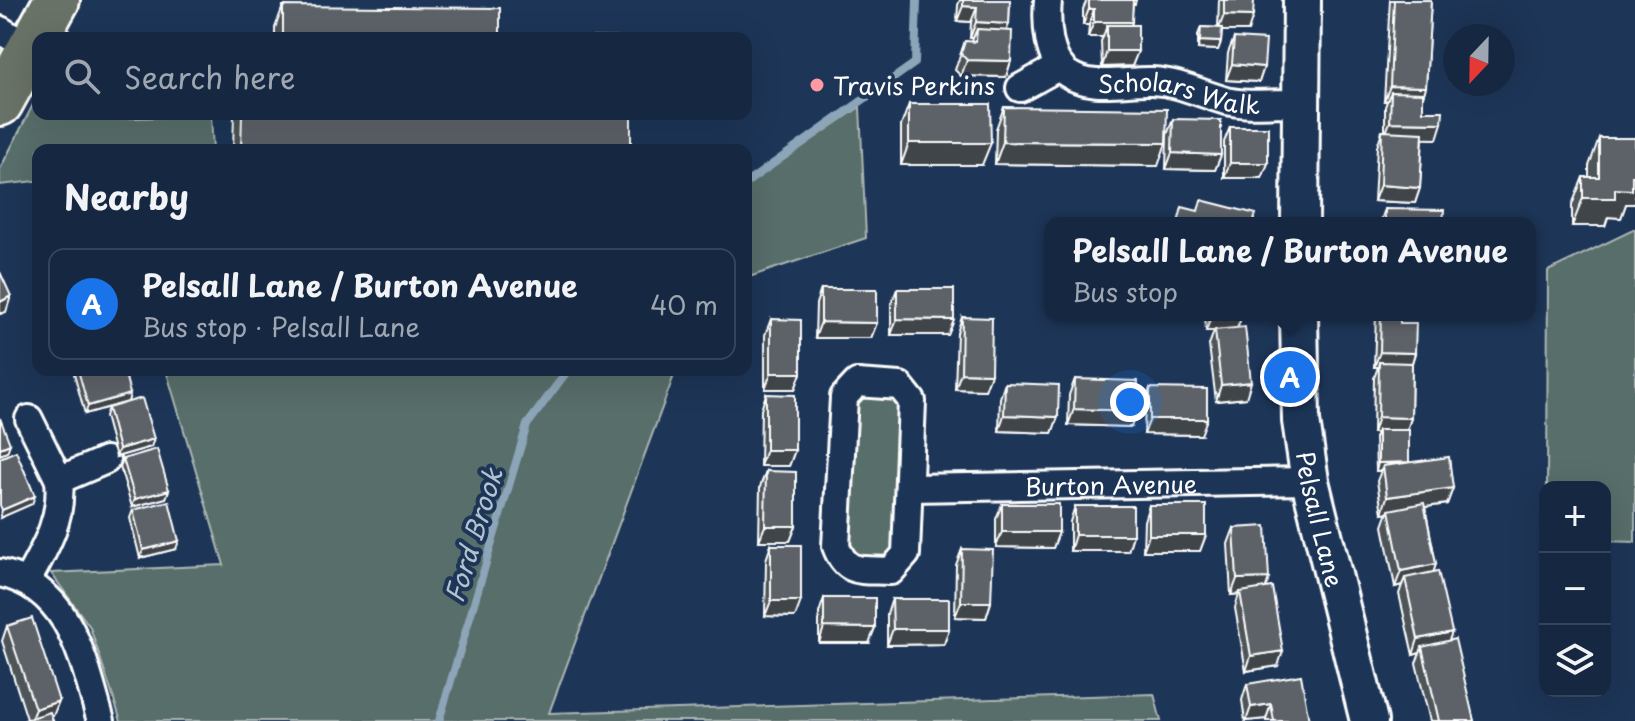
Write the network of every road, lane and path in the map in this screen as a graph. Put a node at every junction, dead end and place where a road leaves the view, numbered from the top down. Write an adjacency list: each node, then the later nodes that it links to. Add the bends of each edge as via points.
1 (57, 0): 4 (highway)
2 (1048, 0): 5 (street, via 1047,27)
3 (1302, 0): 8 (main road)
4 (15, 39): 7 (highway)
5 (1060, 66): 6 (street); 8 (street, Scholars Walk, via 1079,79 1103,83 1153,81 1226,101)
6 (1020, 88)
7 (0, 103)
8 (1302, 103): 9 (main road)
9 (1300, 217)
10 (1299, 321): 14 (main road, Pelsall Lane, via 1301,421)
11 (29, 419): 13 (street)
12 (106, 460): 13 (street)
13 (59, 480): 17 (street, via 58,519)
14 (1310, 481): 15 (street, Burton Avenue); 19 (main road, Pelsall Lane)
15 (911, 488): 15 (street, via 901,563 891,571 842,563 836,546 844,397 857,383 900,386 908,393)
16 (0, 573): 17 (street)
17 (27, 581): 18 (street, via 61,608)
18 (101, 721)
19 (1369, 721)

